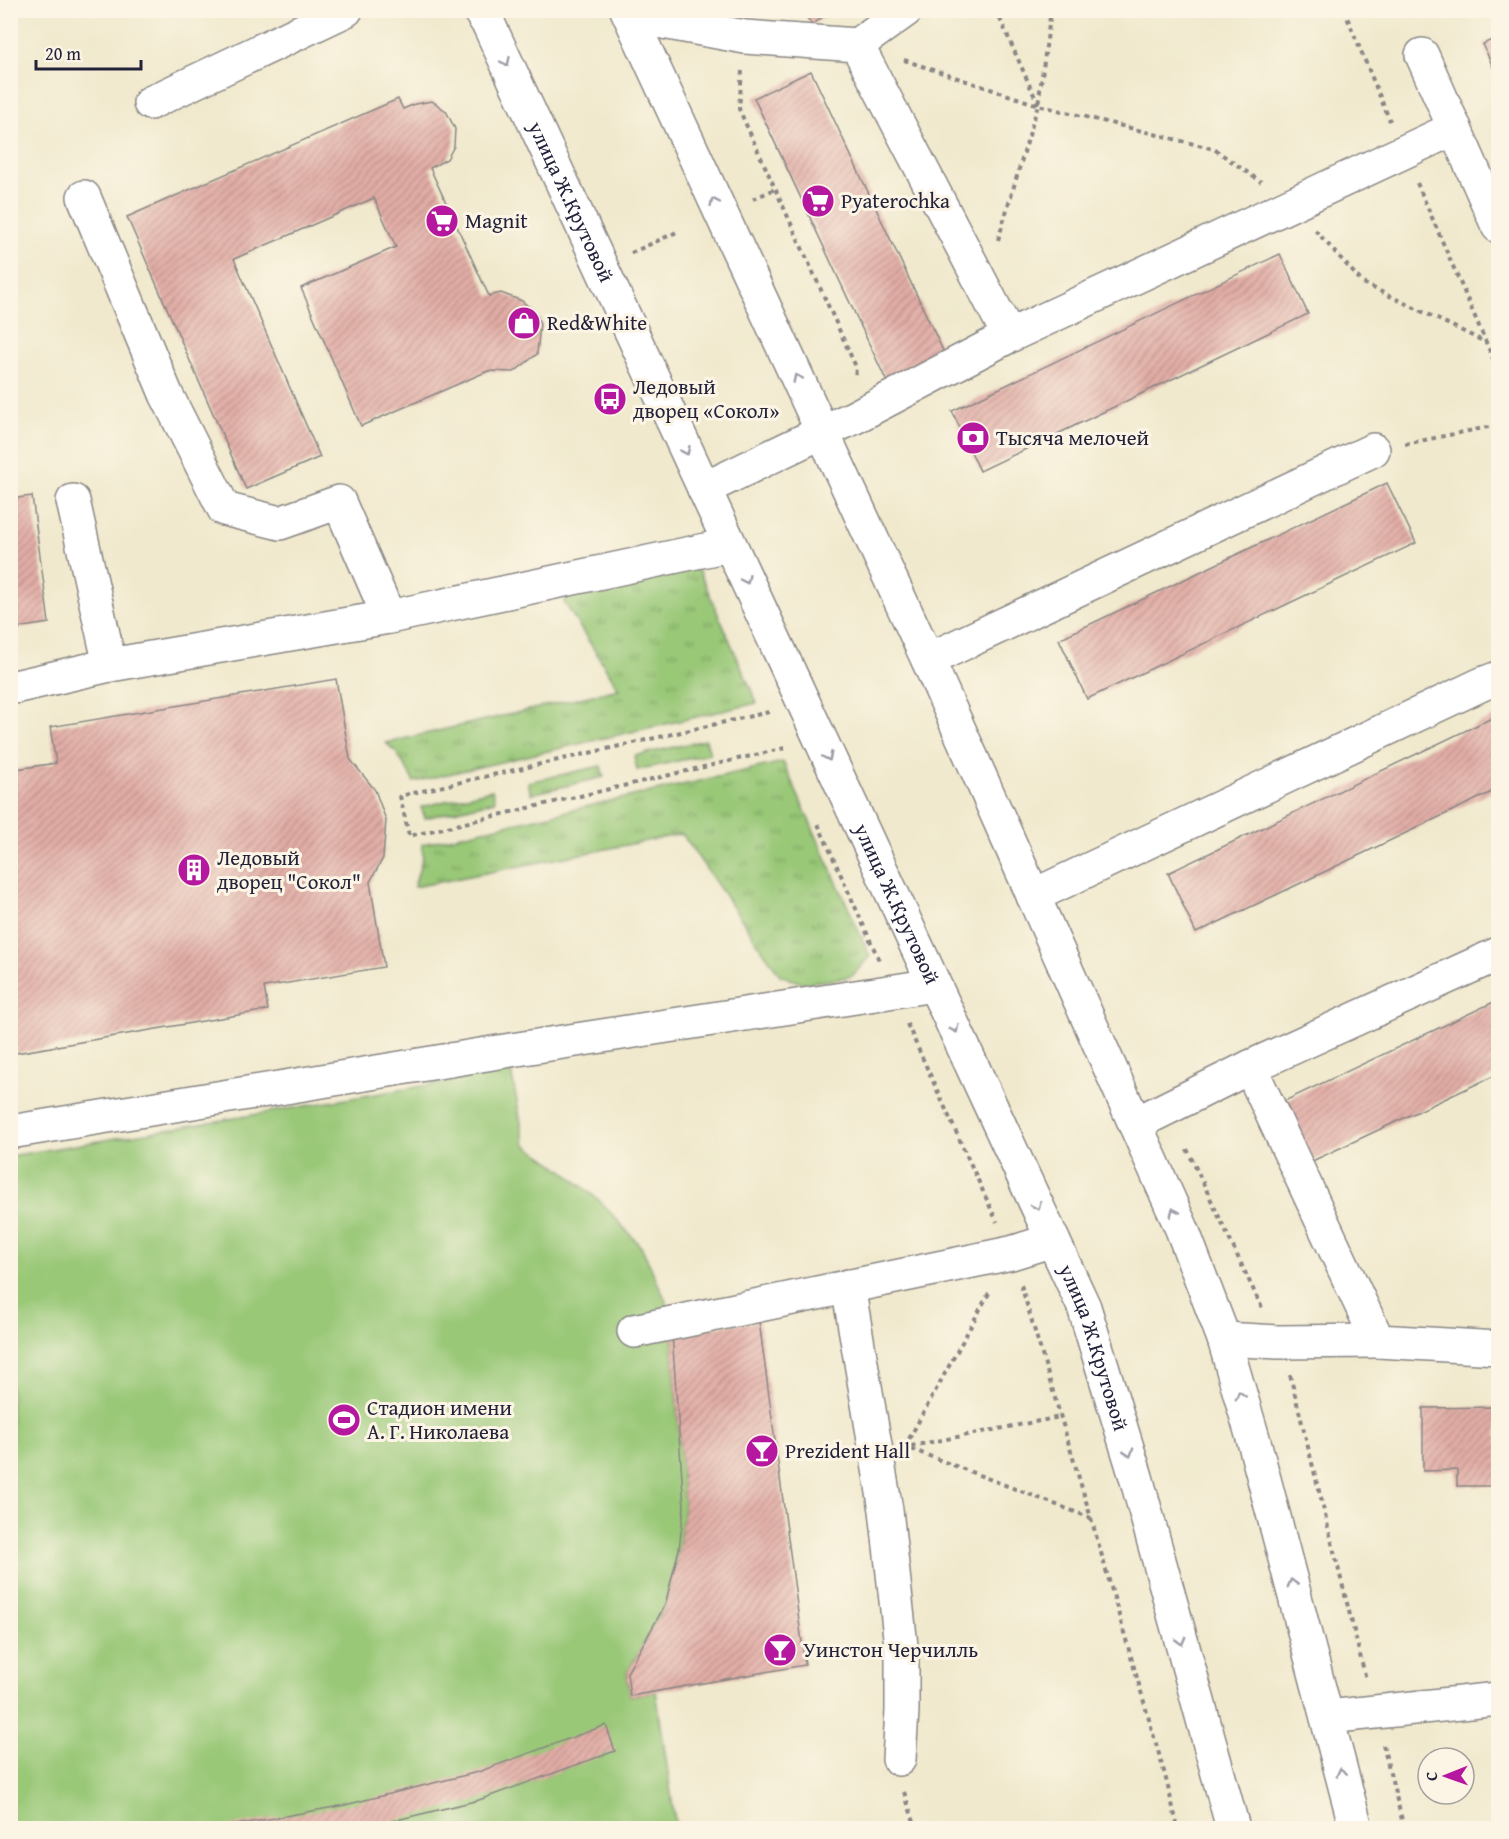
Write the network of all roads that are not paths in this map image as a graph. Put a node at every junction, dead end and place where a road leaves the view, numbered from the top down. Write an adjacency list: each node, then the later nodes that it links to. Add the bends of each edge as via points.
1 (346, 10): 7 (main road)
2 (479, 10): 14 (main road, улица Ж.Крутовой, one-way to 14)
3 (906, 10): 5 (main road)
4 (628, 13): 5 (main road, via 744,37); 12 (main road, one-way to 4)
5 (858, 45): 11 (main road)
6 (1422, 55): 8 (main road)
7 (150, 103)
8 (1455, 128): 10 (main road); 11 (main road)
9 (84, 197): 17 (main road, via 166,394 224,508 280,523 339,502)
10 (1498, 226)
11 (1009, 336): 12 (main road)
12 (822, 432): 14 (main road); 18 (main road)
13 (1373, 450): 18 (main road)
14 (704, 489): 16 (main road, улица Ж.Крутовой)
15 (73, 501): 19 (main road)
16 (729, 545): 17 (main road); 24 (main road, улица Ж.Крутовой, one-way to 24)
17 (389, 617): 19 (main road)
18 (928, 660): 22 (main road)
19 (110, 665): 21 (main road)
20 (1498, 678): 22 (main road)
21 (10, 688)
22 (1033, 896): 26 (main road)
23 (1498, 954): 25 (main road)
24 (934, 985): 27 (main road); 28 (main road, улица Ж.Крутовой, one-way to 28)
25 (1250, 1067): 26 (main road); 32 (main road)
26 (1135, 1124): 31 (main road, one-way to 26, via 1182,1229)
27 (10, 1132)
28 (1053, 1240): 29 (main road, via 1011,1253); 37 (main road, улица Ж.Крутовой, one-way to 37, via 1084,1307 1133,1466)
29 (848, 1286): 30 (main road); 36 (main road, via 886,1510 902,1655)
30 (634, 1331)
31 (1224, 1339): 32 (main road); 35 (main road, one-way to 31)
32 (1378, 1341): 33 (main road)
33 (1498, 1348)
34 (1498, 1699): 35 (main road)
35 (1328, 1717): 38 (main road, one-way to 35)
36 (898, 1759)
37 (1233, 1828)
38 (1356, 1828)

